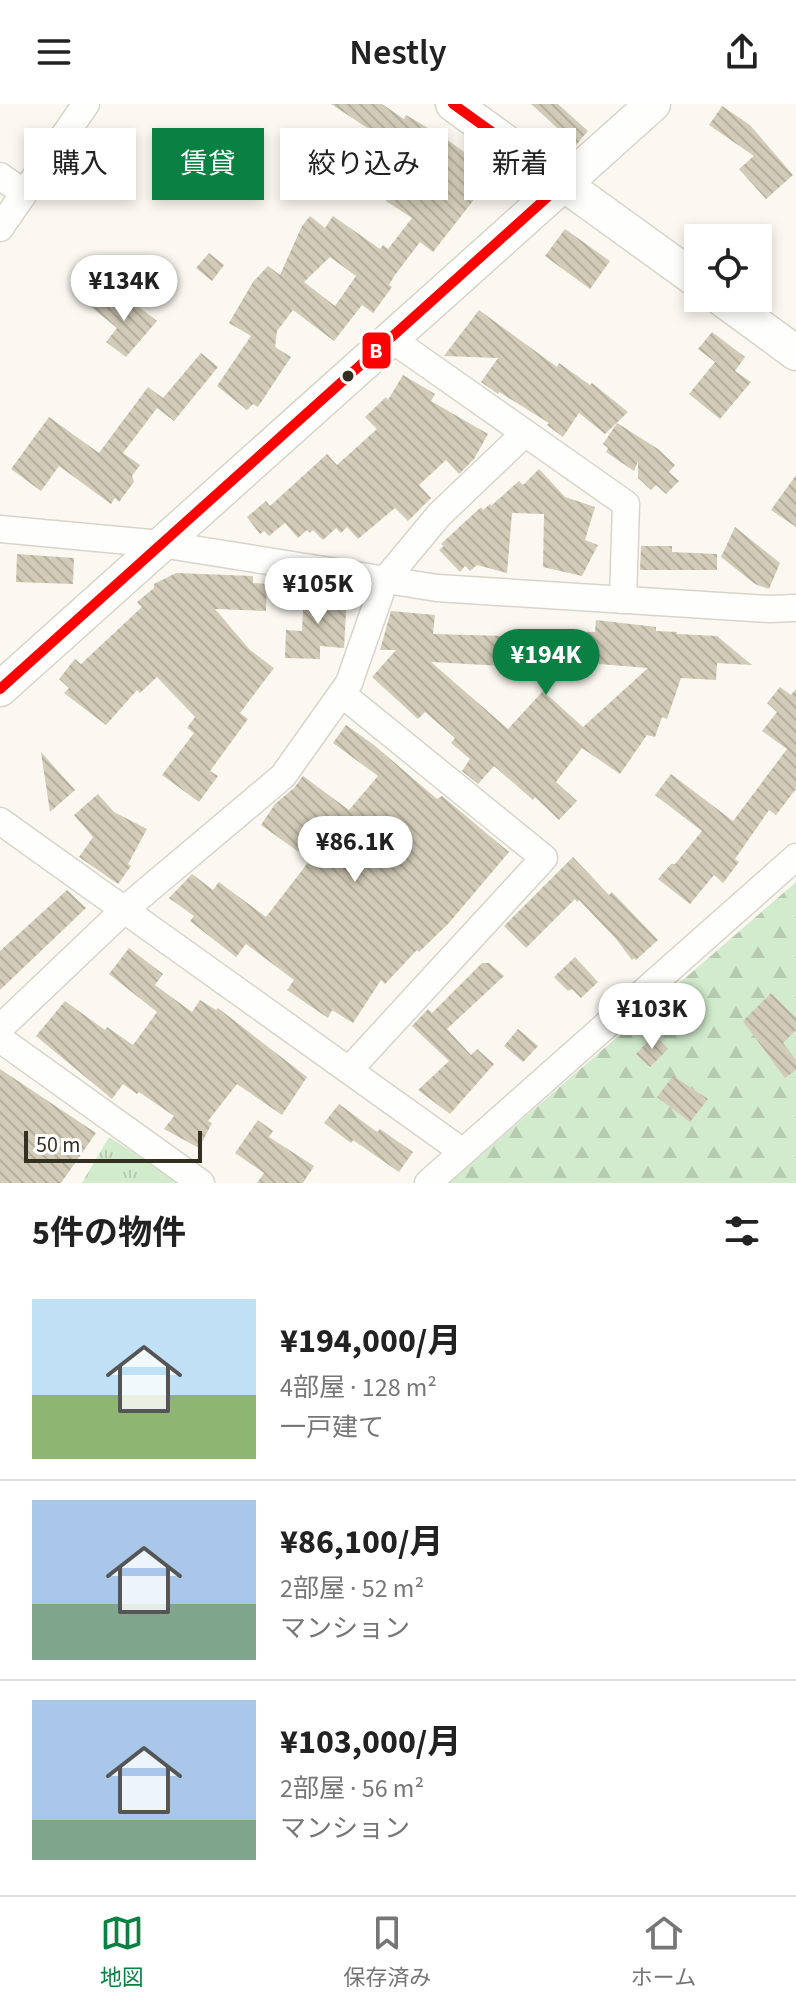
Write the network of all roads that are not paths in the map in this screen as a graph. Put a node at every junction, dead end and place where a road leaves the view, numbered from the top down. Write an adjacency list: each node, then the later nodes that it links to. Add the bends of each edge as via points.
1 (86, 104): 4 (street)
2 (453, 104): 5 (street)
3 (653, 104): 6 (street)
4 (69, 128)
5 (486, 128)
6 (576, 172)
7 (0, 176): 9 (street)
8 (576, 192): 12 (street)
9 (24, 193): 11 (street)
10 (544, 200): 14 (street)
11 (0, 228)
12 (684, 271)
13 (740, 312): 15 (street)
14 (390, 338): 16 (street); 18 (street)
15 (796, 353)
16 (525, 433): 19 (street, via 439,515); 20 (street, via 626,504)
17 (0, 529): 18 (street)
18 (161, 544): 19 (street); 22 (street)
19 (385, 580): 20 (street); 23 (street)
20 (623, 600): 21 (street)
21 (796, 608)
22 (0, 689)
23 (342, 694): 26 (street, via 283,776); 29 (street, via 544,858)
24 (0, 821): 26 (street)
25 (796, 857): 30 (street)
26 (124, 910): 27 (street); 29 (street)
27 (0, 1028)
28 (0, 1039): 31 (street)
29 (349, 1070): 30 (street)
30 (463, 1152): 32 (street)
31 (201, 1183)
32 (428, 1183)

